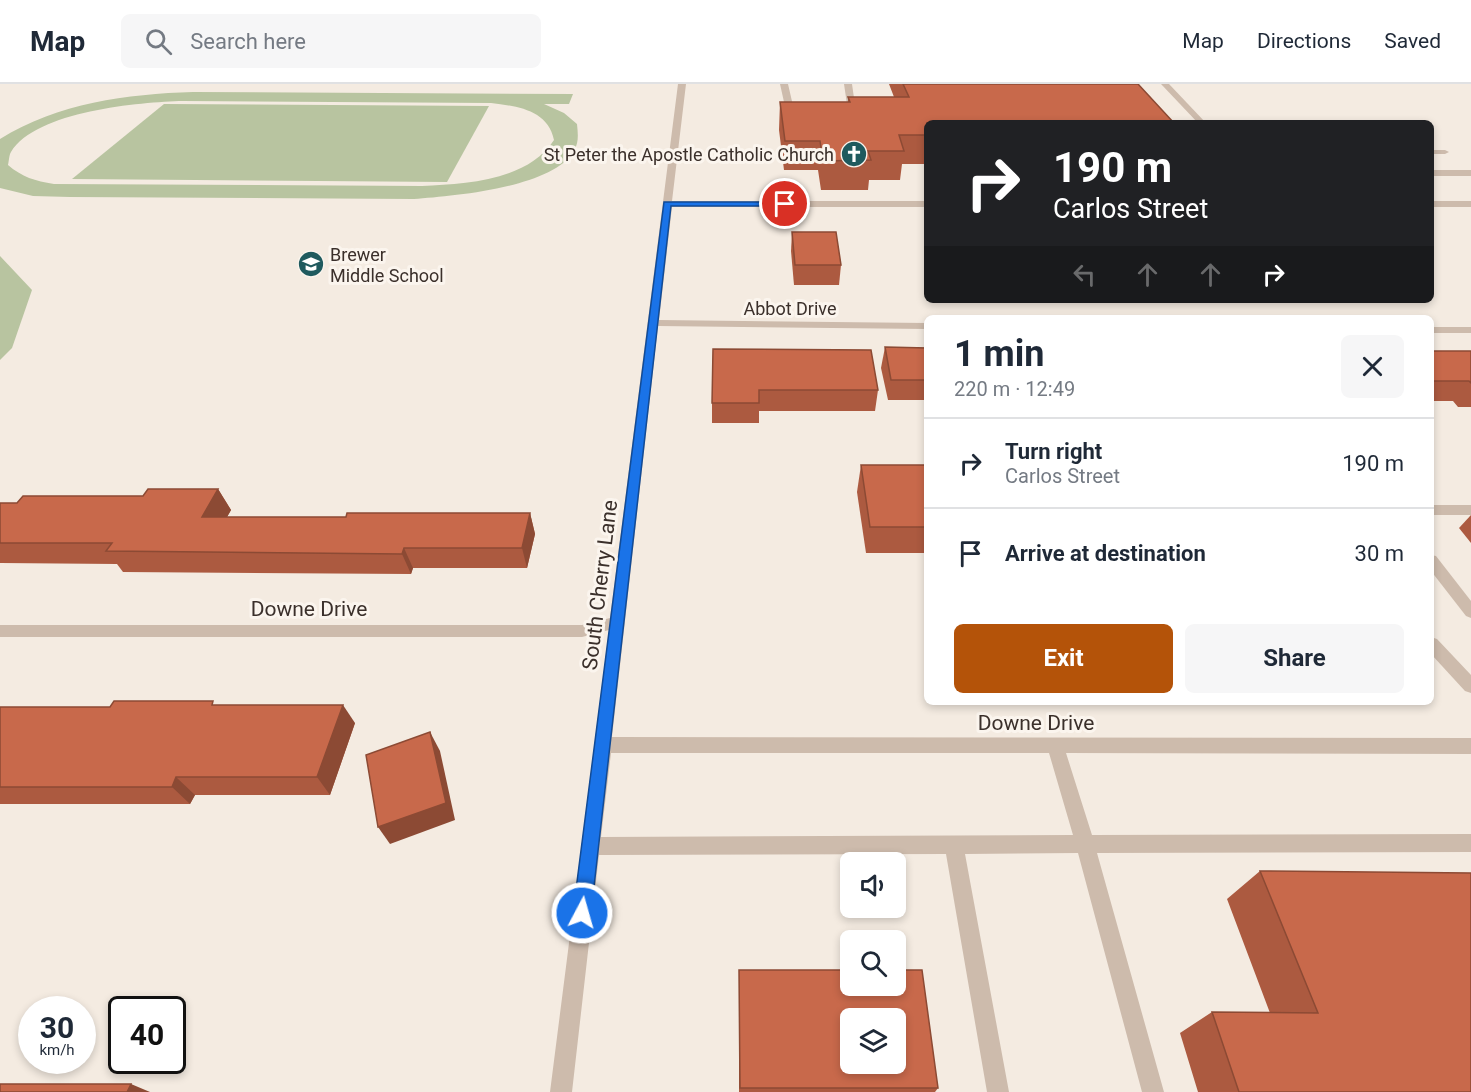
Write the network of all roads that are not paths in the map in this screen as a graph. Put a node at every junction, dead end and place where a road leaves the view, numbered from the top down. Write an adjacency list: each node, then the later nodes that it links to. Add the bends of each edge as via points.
1 (682, 84): 12 (street, South Cherry Lane)
2 (784, 84): 5 (street, via 790,111)
3 (848, 84): 6 (street, via 852,112)
4 (1165, 84): 7 (street)
5 (807, 115)
6 (836, 115)
7 (1199, 120)
8 (1434, 152): 9 (street)
9 (1445, 152)
10 (1434, 173): 11 (street)
11 (1471, 173)
12 (667, 204): 13 (street); 16 (street, South Cherry Lane)
13 (924, 204)
14 (1434, 204): 15 (street)
15 (1471, 204)
16 (653, 323): 17 (street, Abbot Drive); 24 (street, South Cherry Lane)
17 (924, 326)
18 (1434, 330): 19 (street)
19 (1471, 330)
20 (1434, 510): 21 (street)
21 (1471, 510)
22 (1434, 564): 23 (street)
23 (1471, 612)
24 (616, 622): 25 (street, Downe Drive, via 582,631); 28 (street, South Cherry Lane)
25 (0, 631)
26 (1434, 646): 27 (street)
27 (1471, 686)
28 (601, 745): 29 (street, Downe Drive); 34 (street, South Cherry Lane)
29 (1055, 746): 30 (street, Downe Drive); 32 (street)
30 (1471, 746)
31 (1471, 843): 32 (street)
32 (1085, 844): 33 (street); 37 (street)
33 (954, 845): 34 (street); 36 (street)
34 (590, 846): 35 (street, South Cherry Lane)
35 (561, 1092)
36 (998, 1092)
37 (1153, 1092)

